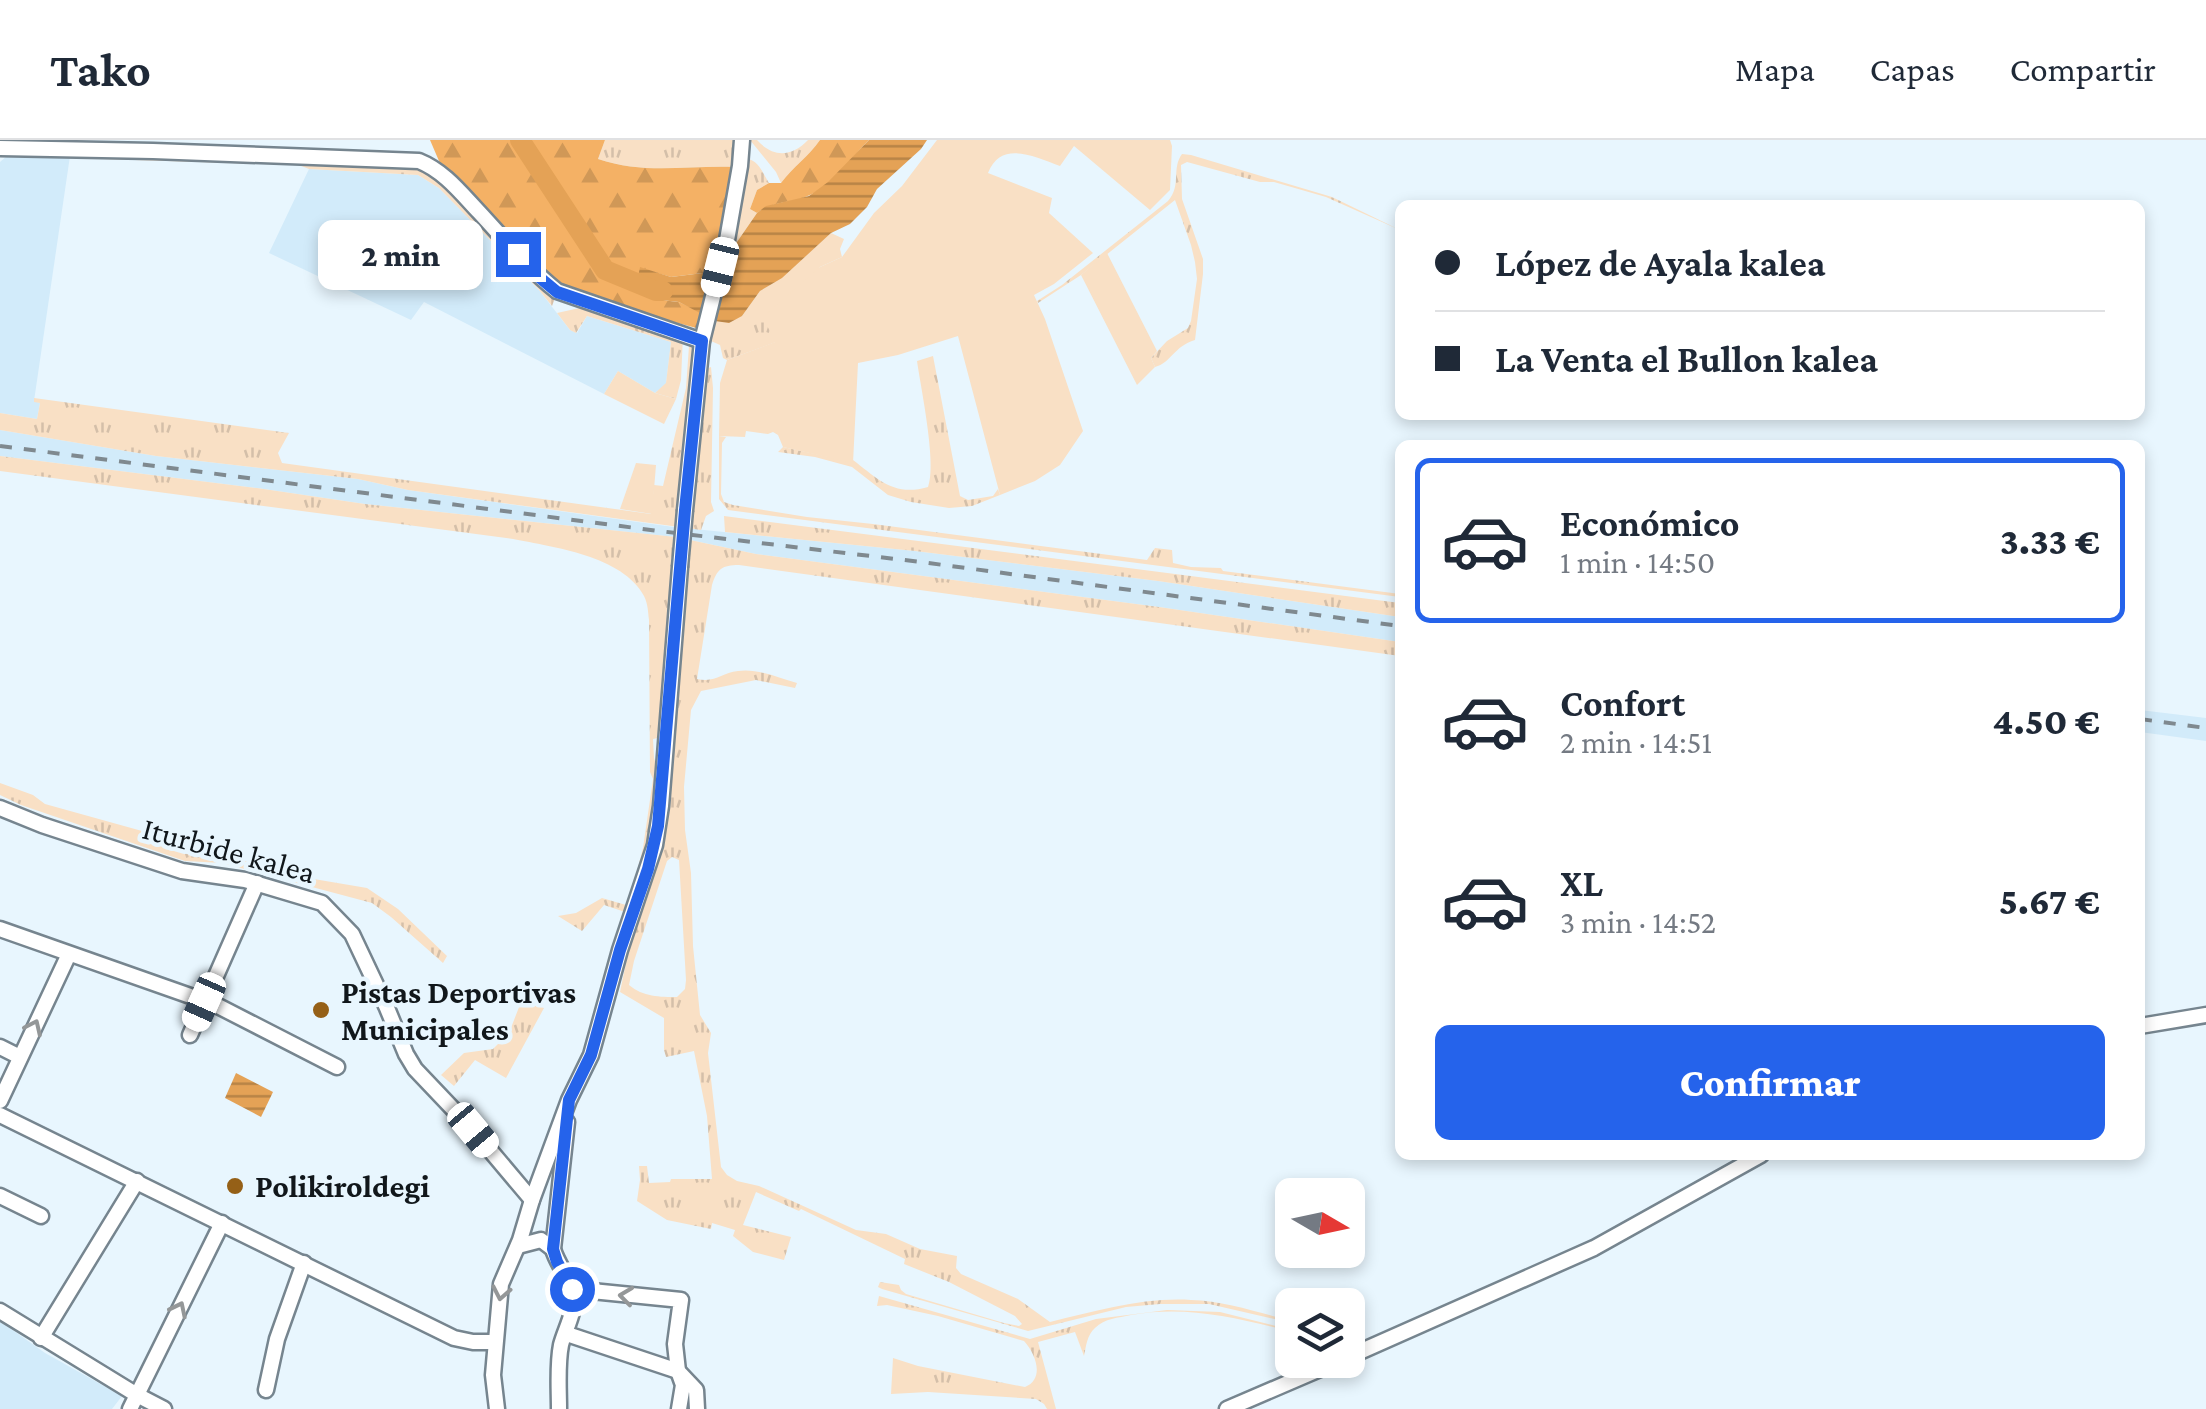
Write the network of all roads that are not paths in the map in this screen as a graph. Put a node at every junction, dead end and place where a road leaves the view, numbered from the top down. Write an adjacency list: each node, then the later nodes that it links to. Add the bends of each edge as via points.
1 (742, 140): 3 (street)
2 (0, 148): 3 (street, via 419,161 455,187 557,292)
3 (702, 341): 16 (street, bridge, via 658,826 591,1055)
4 (3, 814): 5 (street, Iturbide kalea, via 182,871)
5 (257, 883): 8 (street); 21 (street, Iturbide kalea, via 322,902 334,912 352,934 415,1068)
6 (0, 929): 7 (street)
7 (69, 954): 8 (street); 13 (street, one-way to 7)
8 (204, 1002): 11 (street); 14 (street)
9 (2206, 1014): 10 (street)
10 (2145, 1025)
11 (190, 1034)
12 (0, 1048): 13 (street)
13 (20, 1057): 15 (street)
14 (337, 1067)
15 (0, 1100)
16 (569, 1100): 21 (street); 25 (street)
17 (0, 1116): 19 (street)
18 (1752, 1160): 32 (street, via 1594,1248)
19 (137, 1181): 23 (street); 30 (street)
20 (0, 1196): 22 (street)
21 (532, 1200): 24 (street)
22 (41, 1216)
23 (222, 1224): 26 (street); 36 (street, one-way to 23)
24 (518, 1246): 25 (street, via 541,1240); 31 (street, one-way to 31, via 500,1284)
25 (553, 1249): 27 (street)
26 (304, 1263): 31 (street, via 454,1338); 35 (street)
27 (572, 1289): 29 (street); 33 (street, one-way to 27, via 681,1300)
28 (0, 1311): 30 (street)
29 (567, 1334): 33 (street); 39 (street)
30 (40, 1338): 36 (street)
31 (495, 1342): 38 (street)
32 (1365, 1350)
33 (678, 1371): 40 (street); 41 (street, via 696,1390)
34 (1300, 1378): 42 (street)
35 (266, 1390)
36 (133, 1402): 37 (street)
37 (164, 1409)
38 (497, 1409)
39 (559, 1409)
40 (679, 1409)
41 (697, 1409)
42 (1227, 1409)

